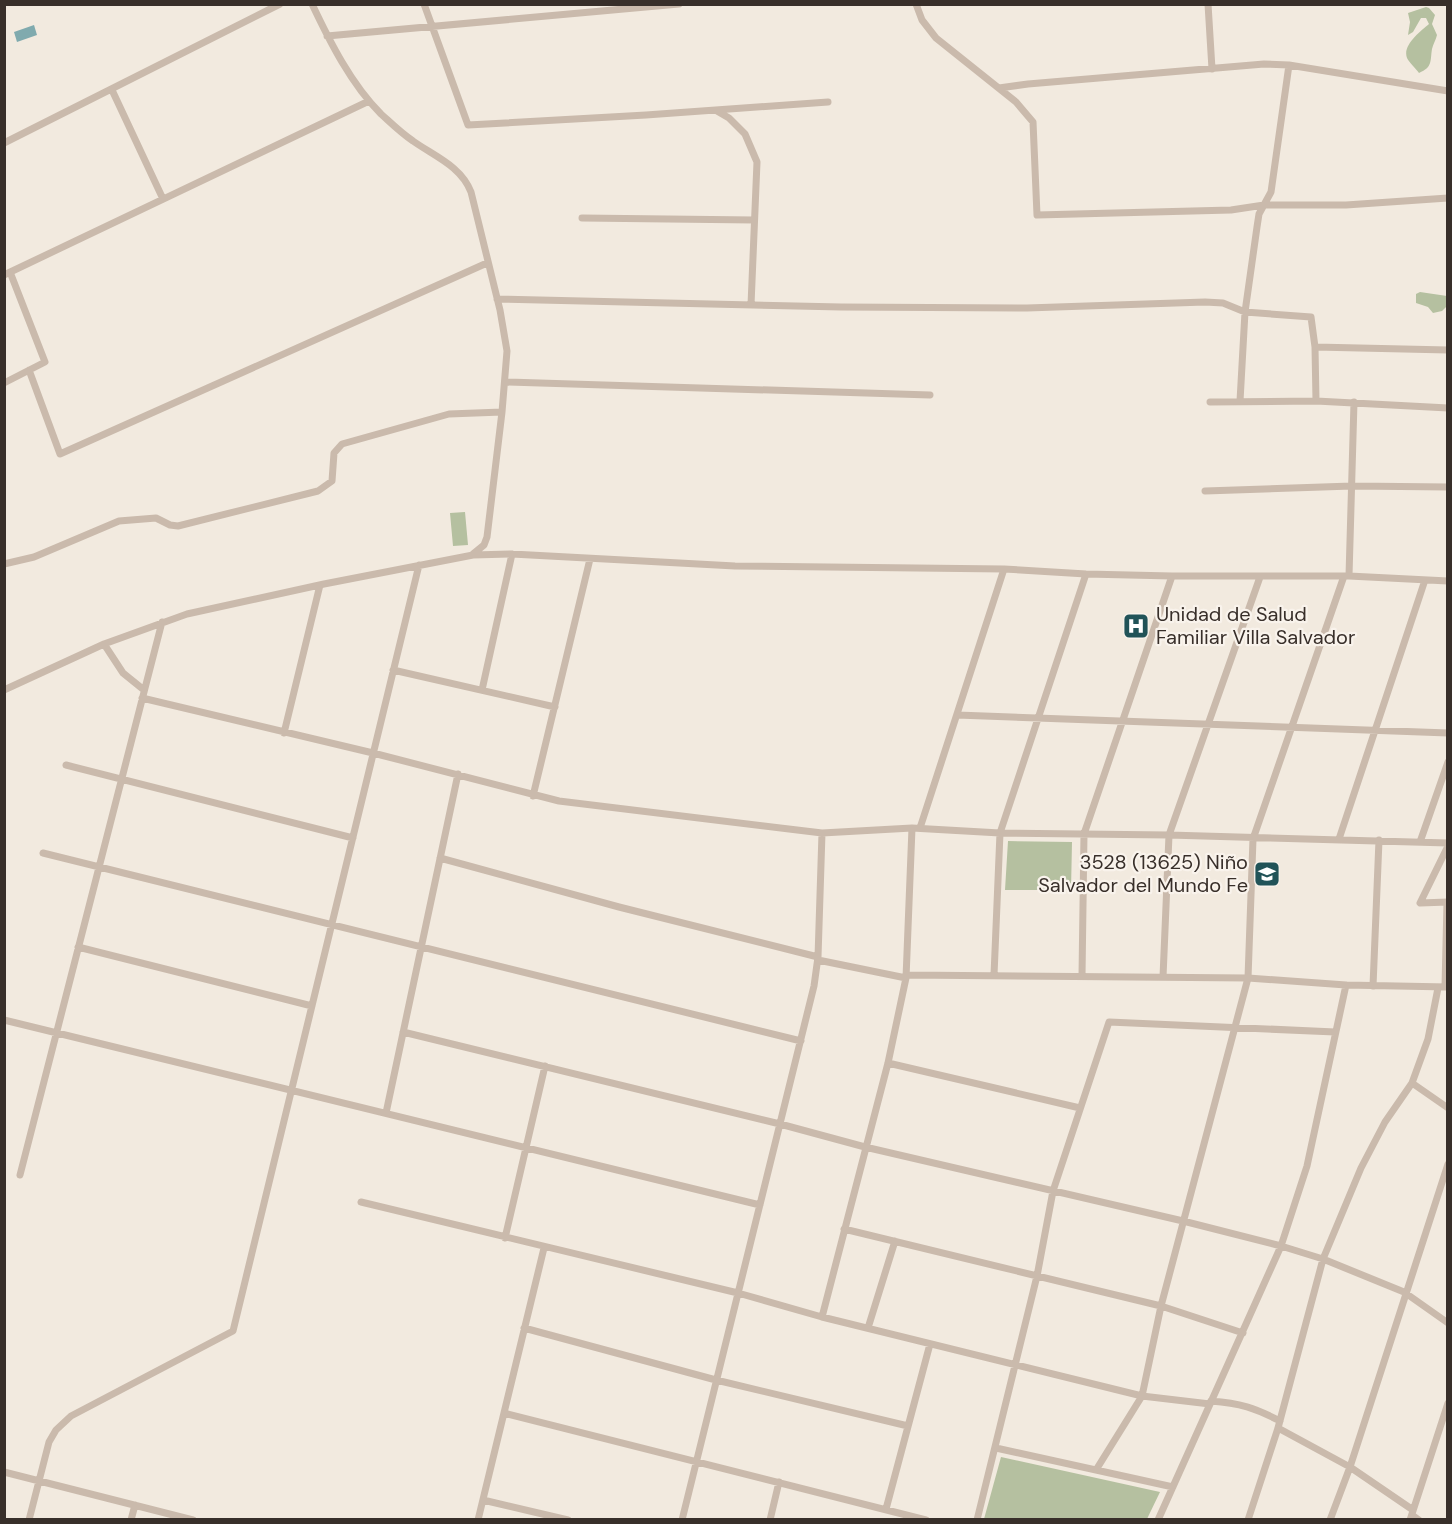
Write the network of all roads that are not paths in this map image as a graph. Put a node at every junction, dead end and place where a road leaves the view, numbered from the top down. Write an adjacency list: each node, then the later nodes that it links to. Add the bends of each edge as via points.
1 (280, 4): 12 (street)
2 (312, 4): 8 (street)
3 (424, 4): 7 (street)
4 (679, 4): 7 (street)
5 (916, 4): 11 (street, via 936,38)
6 (1208, 4): 10 (street)
7 (432, 28): 8 (street); 16 (street, via 468,125)
8 (327, 36): 14 (street)
9 (1289, 65): 10 (street); 13 (street); 20 (street, via 1271,192)
10 (1212, 69): 11 (street)
11 (999, 88): 20 (street, via 1033,122 1037,215 1231,210)
12 (112, 90): 17 (street); 19 (street)
13 (1448, 91)
14 (369, 101): 19 (street); 23 (street, via 412,141 463,176 471,192)
15 (828, 102): 16 (street)
16 (711, 110): 22 (street, via 729,118 752,148 757,162)
17 (4, 143)
18 (1448, 198): 20 (street, via 1346,205)
19 (163, 199): 24 (street)
20 (1264, 205): 27 (street, via 1258,221)
21 (582, 218): 22 (street)
22 (754, 220): 26 (street)
23 (487, 263): 25 (street); 30 (street, via 60,454)
24 (8, 274): 30 (street, via 45,362)
25 (497, 300): 26 (street); 31 (street, via 507,351)
26 (751, 305): 27 (street, via 1027,308 1205,302 1223,303)
27 (1245, 312): 28 (street, via 1311,317); 34 (street)
28 (1315, 347): 29 (street); 35 (street)
29 (1448, 350)
30 (29, 370): 32 (street)
31 (505, 382): 33 (street); 39 (street)
32 (4, 383)
33 (930, 395)
34 (1240, 401): 35 (street); 36 (street)
35 (1316, 401): 37 (street)
36 (1210, 402)
37 (1354, 402): 38 (street); 40 (street)
38 (1448, 408)
39 (502, 412): 44 (street, via 487,537); 46 (street, via 449,414 342,444 334,453 332,481 318,491 178,526 156,518 119,521 34,557)
40 (1352, 486): 41 (street); 42 (street); 51 (street)
41 (1448, 487)
42 (1205, 491)
43 (512, 554): 44 (street); 45 (street); 61 (street)
44 (473, 555): 47 (street)
45 (590, 559): 48 (street, via 735,566); 63 (street)
46 (4, 564)
47 (419, 565): 55 (street); 58 (street)
48 (1004, 569): 49 (street); 64 (street)
49 (1086, 574): 50 (street); 65 (street)
50 (1172, 576): 52 (street); 66 (street)
51 (1347, 576): 52 (street); 53 (street); 68 (street)
52 (1260, 577): 67 (street)
53 (1425, 580): 54 (street); 69 (street)
54 (1448, 581)
55 (320, 585): 56 (street); 70 (street)
56 (162, 622): 57 (street); 60 (street)
57 (104, 644): 59 (street); 60 (street, via 123,673)
58 (393, 669): 61 (street); 72 (street)
59 (4, 690)
60 (144, 690): 62 (street)
61 (482, 690): 63 (street)
62 (142, 698): 70 (street); 76 (street)
63 (555, 707): 77 (street)
64 (957, 716): 65 (street); 79 (street)
65 (1038, 718): 66 (street); 81 (street)
66 (1123, 720): 67 (street); 82 (street)
67 (1208, 725): 68 (street); 83 (street)
68 (1292, 727): 69 (street); 85 (street)
69 (1376, 730): 71 (street); 86 (street)
70 (284, 733): 72 (street)
71 (1448, 733)
72 (373, 753): 75 (street); 84 (street)
73 (1448, 762): 88 (street)
74 (66, 765): 76 (street)
75 (458, 774): 77 (street); 91 (street)
76 (122, 779): 84 (street); 92 (street)
77 (533, 796): 80 (street)
78 (912, 828): 79 (street); 80 (street); 100 (street)
79 (920, 828): 81 (street)
80 (822, 833): 97 (street)
81 (1000, 833): 82 (street); 98 (street)
82 (1084, 834): 83 (street); 99 (street)
83 (1169, 835): 85 (street); 101 (street)
84 (353, 838): 94 (street)
85 (1253, 838): 86 (street); 102 (street)
86 (1340, 839): 87 (street)
87 (1379, 840): 88 (street); 104 (street)
88 (1420, 842): 89 (street)
89 (1448, 845): 93 (street, via 1420,903)
90 (43, 853): 92 (street)
91 (440, 858): 96 (street); 97 (street)
92 (99, 867): 94 (street); 95 (street)
93 (1447, 902): 105 (street)
94 (332, 925): 96 (street); 106 (street)
95 (78, 947): 106 (street); 109 (street)
96 (421, 947): 110 (street); 112 (street)
97 (818, 958): 100 (street); 112 (street)
98 (994, 975): 99 (street); 100 (street)
99 (1082, 976): 101 (street)
100 (906, 977): 113 (street)
101 (1163, 977): 102 (street)
102 (1248, 978): 103 (street); 108 (street)
103 (1346, 985): 104 (street); 111 (street)
104 (1373, 986): 105 (street)
105 (1443, 987): 115 (street)
106 (312, 1006): 116 (street)
107 (4, 1020): 109 (street)
108 (1234, 1027): 111 (street); 118 (street, via 1109,1022); 128 (street)
109 (57, 1032): 116 (street); 124 (street)
110 (403, 1032): 114 (street); 119 (street)
111 (1335, 1032): 132 (street, via 1307,1166)
112 (801, 1041): 120 (street)
113 (888, 1063): 118 (street); 121 (street)
114 (545, 1066): 120 (street); 122 (street)
115 (1412, 1083): 117 (street); 134 (street, via 1361,1168)
116 (291, 1090): 119 (street); 158 (street, via 233,1330 70,1416 49,1442)
117 (1448, 1107)
118 (1080, 1108): 125 (street)
119 (386, 1113): 122 (street)
120 (780, 1124): 121 (street); 127 (street)
121 (865, 1147): 125 (street); 129 (street)
122 (526, 1148): 127 (street); 130 (street)
123 (1448, 1164): 137 (street)
124 (20, 1175)
125 (1053, 1191): 128 (street); 135 (street)
126 (361, 1202): 130 (street)
127 (760, 1205): 136 (street)
128 (1183, 1221): 132 (street); 138 (street)
129 (844, 1229): 131 (street); 139 (street)
130 (505, 1238): 133 (street)
131 (895, 1242): 135 (street); 142 (street)
132 (1281, 1246): 134 (street); 143 (street)
133 (544, 1248): 136 (street); 141 (street)
134 (1323, 1259): 137 (street); 151 (street)
135 (1037, 1276): 138 (street); 145 (street)
136 (738, 1293): 139 (street); 146 (street)
137 (1407, 1294): 140 (street); 155 (street)
138 (1161, 1306): 143 (street); 147 (street)
139 (822, 1317): 142 (street)
140 (1448, 1323)
141 (524, 1328): 146 (street); 150 (street)
142 (868, 1328): 144 (street)
143 (1243, 1333): 148 (street)
144 (930, 1344): 145 (street); 152 (street)
145 (1015, 1365): 147 (street); 153 (street)
146 (716, 1380): 152 (street); 154 (street)
147 (1142, 1396): 148 (street); 156 (street)
148 (1211, 1403): 151 (street, via 1247,1406); 160 (street)
149 (1448, 1403): 164 (street)
150 (504, 1413): 154 (street); 161 (street)
151 (1279, 1425): 155 (street); 175 (street)
152 (908, 1426): 163 (street)
153 (996, 1449): 156 (street); 173 (street)
154 (696, 1462): 159 (street); 170 (street)
155 (1350, 1467): 164 (street); 176 (street)
156 (1096, 1470): 160 (street)
157 (4, 1472): 158 (street)
158 (39, 1481): 162 (street); 165 (street)
159 (779, 1482): 163 (street); 171 (street)
160 (1173, 1486): 174 (street)
161 (483, 1500): 168 (street); 169 (street)
162 (135, 1505): 166 (street); 167 (street)
163 (886, 1509): 172 (street)
164 (1412, 1515): 177 (street)
165 (29, 1520)
166 (131, 1520)
167 (193, 1520)
168 (478, 1520)
169 (568, 1520)
170 (682, 1520)
171 (770, 1520)
172 (926, 1520)
173 (977, 1520)
174 (1158, 1520)
175 (1248, 1520)
176 (1330, 1520)
177 (1419, 1520)

